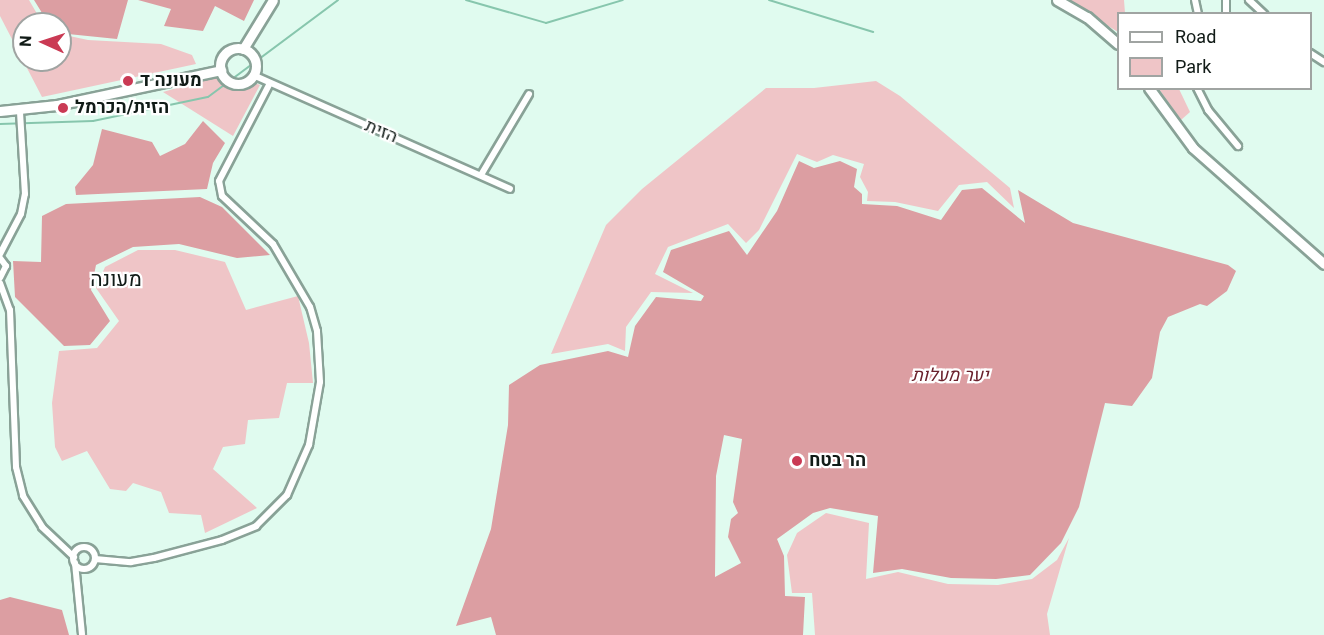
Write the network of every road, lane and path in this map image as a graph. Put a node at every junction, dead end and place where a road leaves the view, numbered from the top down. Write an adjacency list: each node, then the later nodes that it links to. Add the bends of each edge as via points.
1 (273, 0): 6 (street)
2 (1057, 0): 5 (street)
3 (1249, 0): 4 (street)
4 (1262, 12)
5 (1117, 42)
6 (243, 49): 9 (street, via 226,53); 10 (street, via 254,58)
7 (1312, 54): 8 (street)
8 (1324, 63)
9 (220, 70): 10 (street, via 234,83 246,82); 16 (street)
10 (253, 75): 11 (street, הזית)
11 (269, 85): 18 (street, הזית); 24 (street, via 219,181 222,196 273,244 310,307 317,331 320,382 309,445 287,495 256,526 222,540 154,558 132,562)
12 (1150, 90): 21 (street, via 1193,148)
13 (1198, 90): 17 (street, via 1208,110)
14 (530, 94): 18 (street)
15 (0, 111): 16 (street)
16 (20, 112): 20 (street, via 25,194 21,213)
17 (1238, 146)
18 (481, 175): 19 (street, הזית)
19 (510, 189)
20 (0, 256): 22 (street, via 6,267)
21 (1324, 264)
22 (0, 278)
23 (0, 283): 25 (street, via 11,319 16,467 23,496 42,527)
24 (95, 559): 25 (street, via 87,547 79,548); 26 (street)
25 (74, 560): 26 (street, via 83,568); 27 (street)
26 (90, 567): 27 (street, via 81,578)
27 (77, 596): 28 (street)
28 (82, 635)

